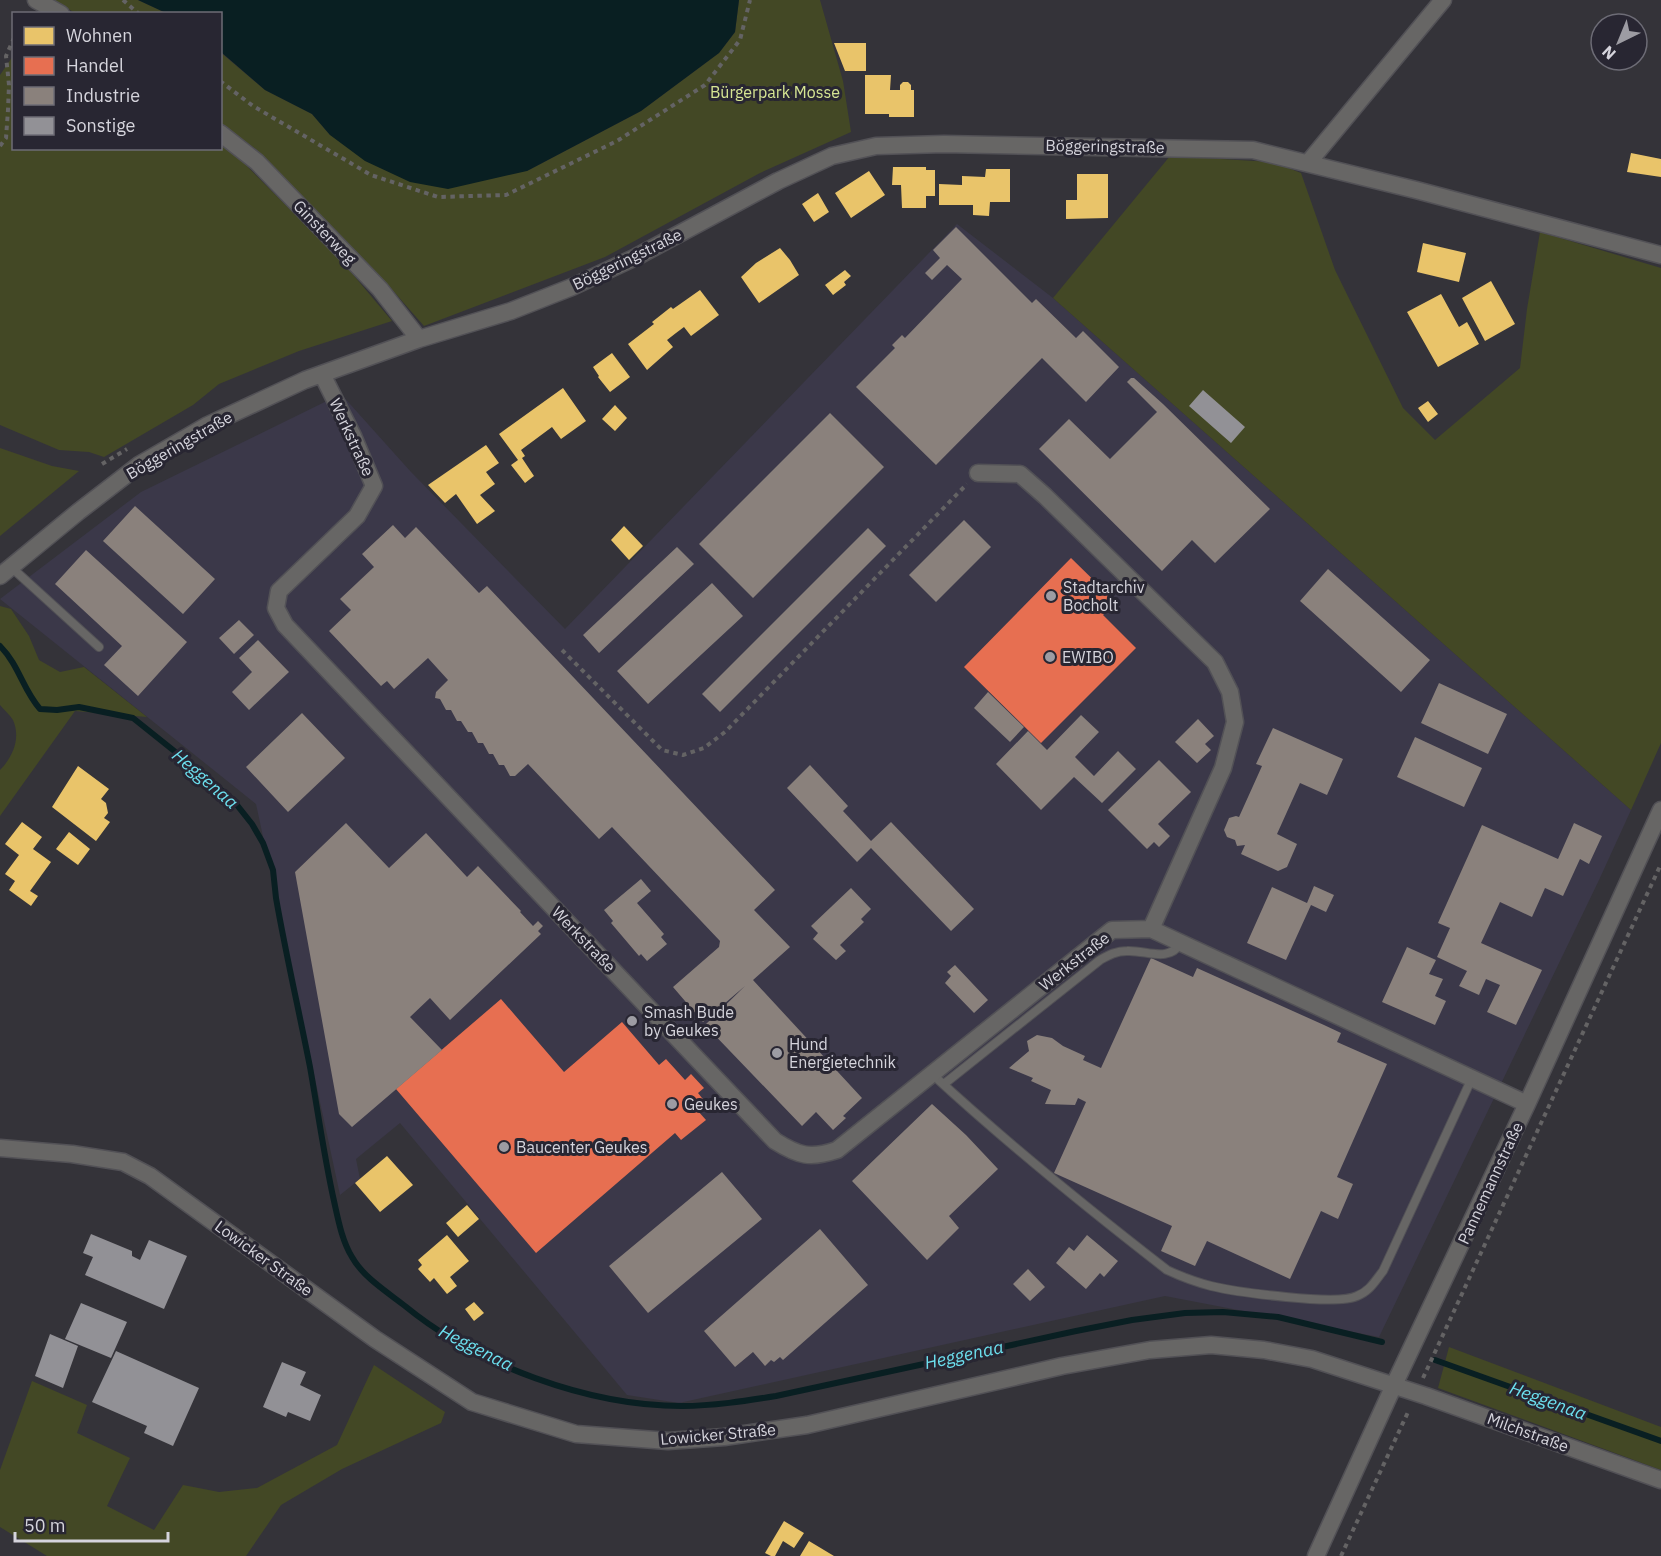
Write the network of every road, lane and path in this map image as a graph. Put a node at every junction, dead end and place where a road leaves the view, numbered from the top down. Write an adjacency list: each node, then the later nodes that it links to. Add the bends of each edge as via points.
1 (36, 0): 5 (street)
2 (123, 0): 6 (path)
3 (750, 0): 8 (path, via 741,40 705,86 617,141 506,195 438,198 371,175 254,106)
4 (1443, 0): 11 (street)
5 (57, 12)
6 (137, 12)
7 (12, 43): 10 (path, via 6,56 6,138)
8 (222, 82)
9 (222, 135): 13 (street, Ginsterweg, via 257,162 380,288)
10 (0, 146)
11 (1308, 163): 12 (street, Böggeringstraße); 13 (street, Böggeringstraße, via 1253,150 876,146 832,156 778,181 572,287)
12 (1661, 255)
13 (419, 339): 14 (street, Böggeringstraße)
14 (322, 374): 16 (street, Böggeringstraße, via 208,424 139,465); 24 (street, Werkstraße, via 374,486 357,516 279,591 276,608 285,625 776,1141 807,1156 837,1150)
15 (978, 473): 18 (path, via 725,732 704,748 683,755 662,750); 21 (street, via 1020,474 1046,496 1215,662 1230,692 1234,722 1223,768)
16 (5, 572): 17 (lane)
17 (99, 647)
18 (562, 650)
19 (1661, 810): 25 (street, Pannemannstraße)
20 (1661, 864): 28 (path)
21 (1151, 929): 22 (street, Werkstraße); 24 (street, Werkstraße, via 1112,930)
22 (1181, 943): 23 (street, Werkstraße); 24 (lane, via 1168,955 1113,952)
23 (1472, 1078): 24 (lane, via 1383,1271 1370,1289 1340,1301 1212,1287 1167,1270); 25 (street, Werkstraße)
24 (938, 1079)
25 (1527, 1104): 27 (street, Pannemannstraße)
26 (0, 1148): 27 (street, Lowicker Straße, via 123,1162 150,1176 375,1339 472,1402 576,1434 668,1441 724,1437 807,1425 1062,1366 1150,1350 1211,1345 1312,1359)
27 (1394, 1385): 28 (street, Milchstraße); 30 (street, Pannemannstraße)
28 (1416, 1393): 29 (street, Milchstraße); 31 (path)
29 (1661, 1480)
30 (1316, 1556)
31 (1341, 1556)

